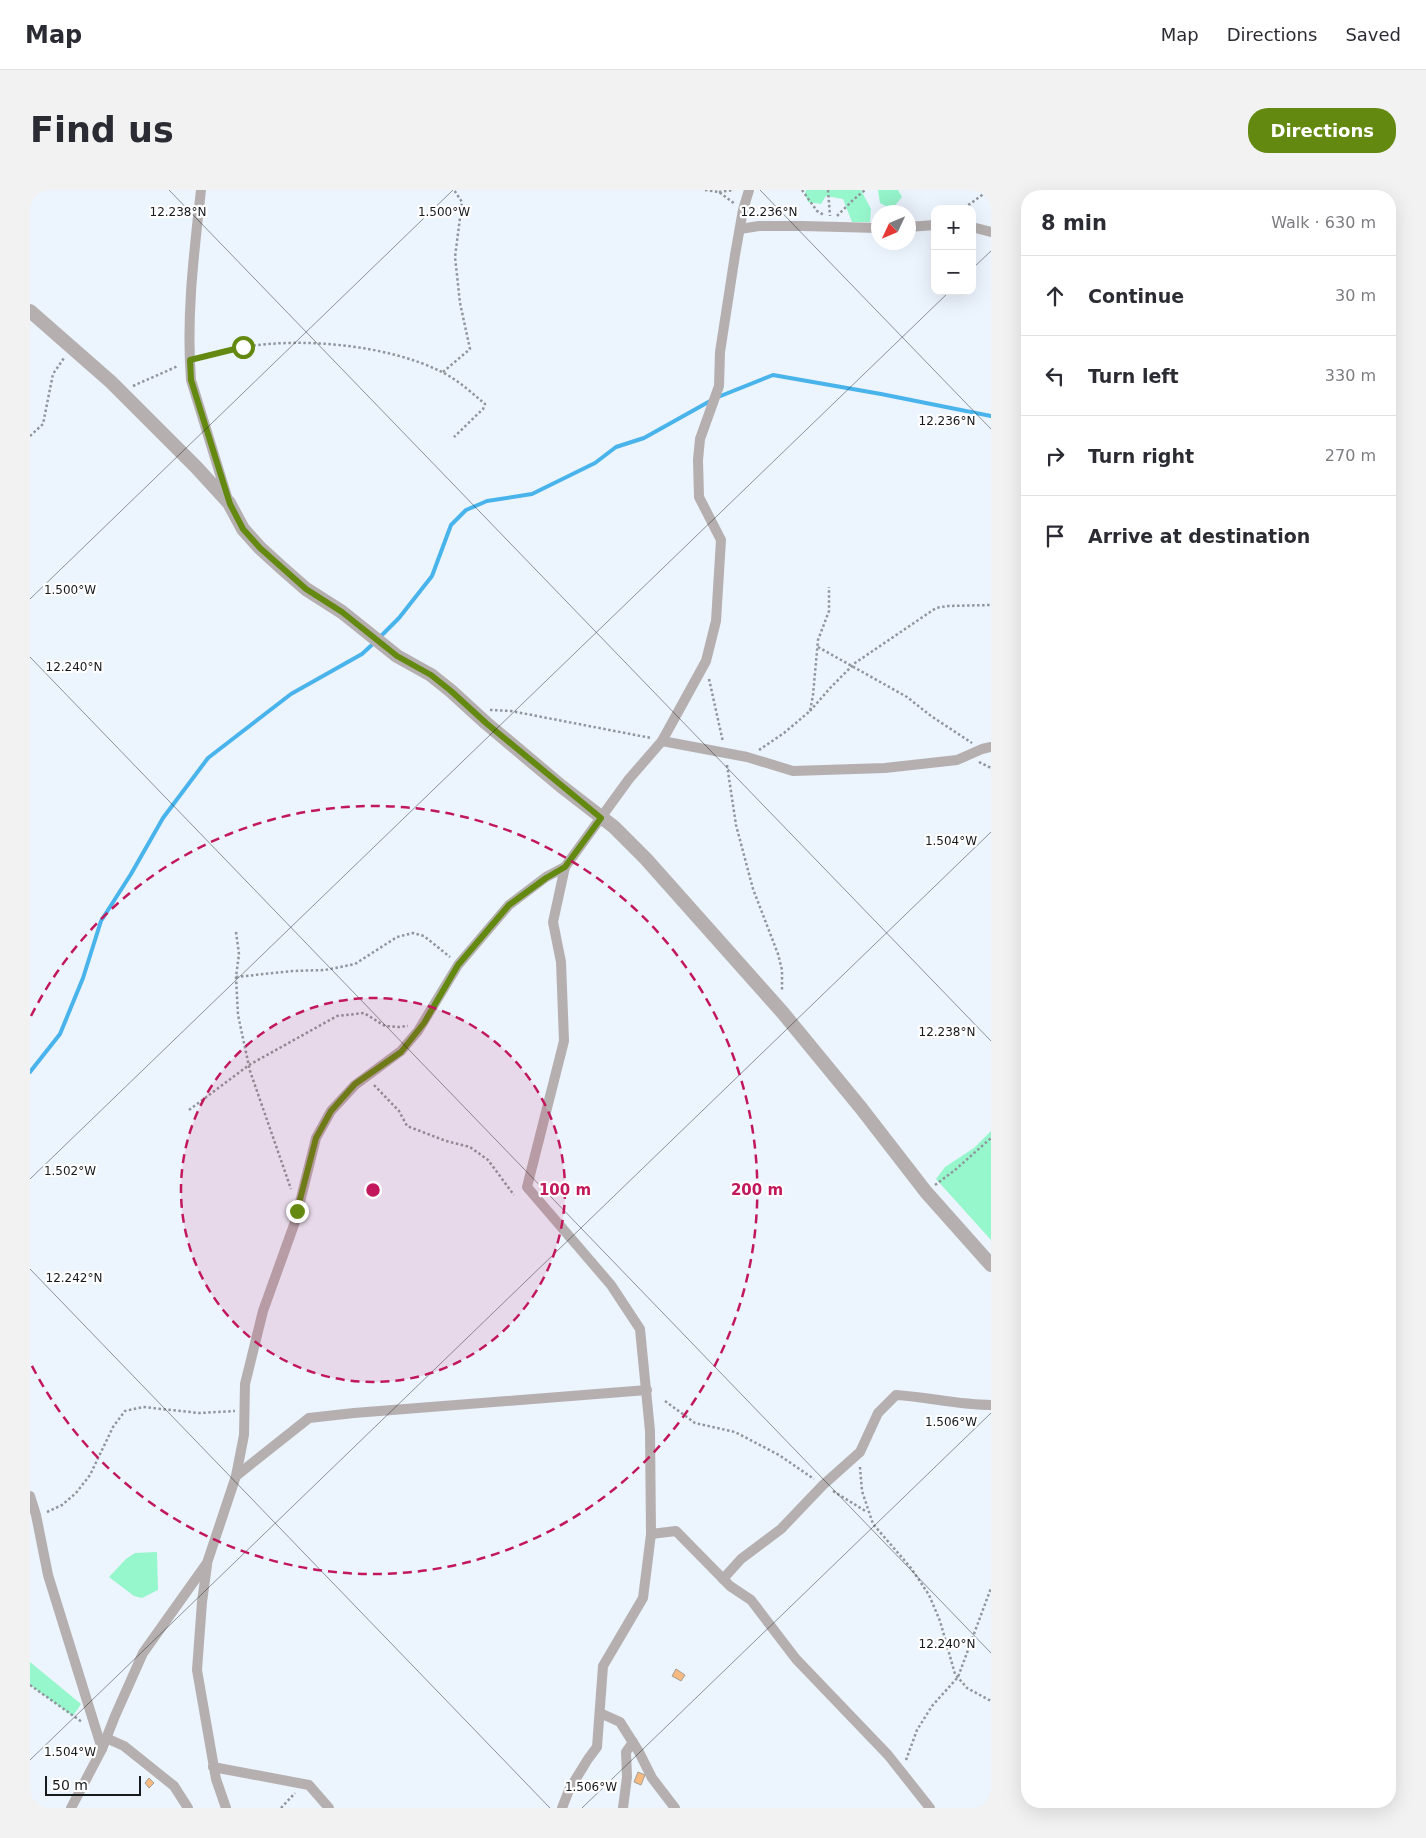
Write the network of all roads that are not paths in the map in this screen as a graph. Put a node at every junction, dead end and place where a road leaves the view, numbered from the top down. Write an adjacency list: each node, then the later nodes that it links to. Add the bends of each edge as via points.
1 (201, 190): 10 (street, via 190,297 191,380)
2 (749, 190): 7 (street)
3 (931, 225): 4 (street)
4 (916, 226)
5 (871, 228): 7 (street, via 759,226)
6 (976, 228): 8 (street)
7 (740, 229): 11 (street, via 720,352 718,386 700,439 698,460 699,497 720,540 716,621 706,661)
8 (991, 232)
9 (30, 311): 10 (street, via 121,392)
10 (230, 504): 13 (street, via 243,529 306,589 342,612 397,656 431,675)
11 (662, 741): 12 (street, via 747,757 793,771 876,768 957,760); 13 (street)
12 (986, 748)
13 (601, 818): 14 (street); 15 (street, via 646,859 784,1013 926,1192)
14 (565, 867): 16 (street, via 553,922 561,962 564,1041 527,1187 611,1285 640,1329); 18 (street, via 509,905 458,965 424,1023 401,1052 355,1084 331,1111 316,1138 297,1211 263,1311 245,1384 244,1435)
15 (991, 1265)
16 (647, 1390): 18 (street, via 309,1418); 20 (street)
17 (991, 1405): 22 (street, via 896,1396 878,1413 860,1452 781,1529 741,1559)
18 (236, 1476): 21 (street)
19 (30, 1496): 24 (street, via 48,1575 82,1688)
20 (651, 1534): 22 (street, via 676,1531); 23 (street, via 643,1598 603,1666)
21 (207, 1563): 24 (street, via 143,1653); 26 (street, via 197,1670)
22 (723, 1579): 34 (street, via 751,1600 796,1659 899,1769)
23 (600, 1713): 25 (street, via 620,1722); 31 (street, via 597,1748 588,1758)
24 (102, 1735): 27 (street, via 102,1749); 28 (street, via 124,1746 174,1786)
25 (633, 1742): 32 (street, via 626,1752); 33 (street, via 652,1778)
26 (214, 1767): 29 (street); 30 (street, via 309,1785)
27 (71, 1808)
28 (188, 1808)
29 (226, 1808)
30 (329, 1808)
31 (562, 1808)
32 (623, 1808)
33 (675, 1808)
34 (930, 1808)

